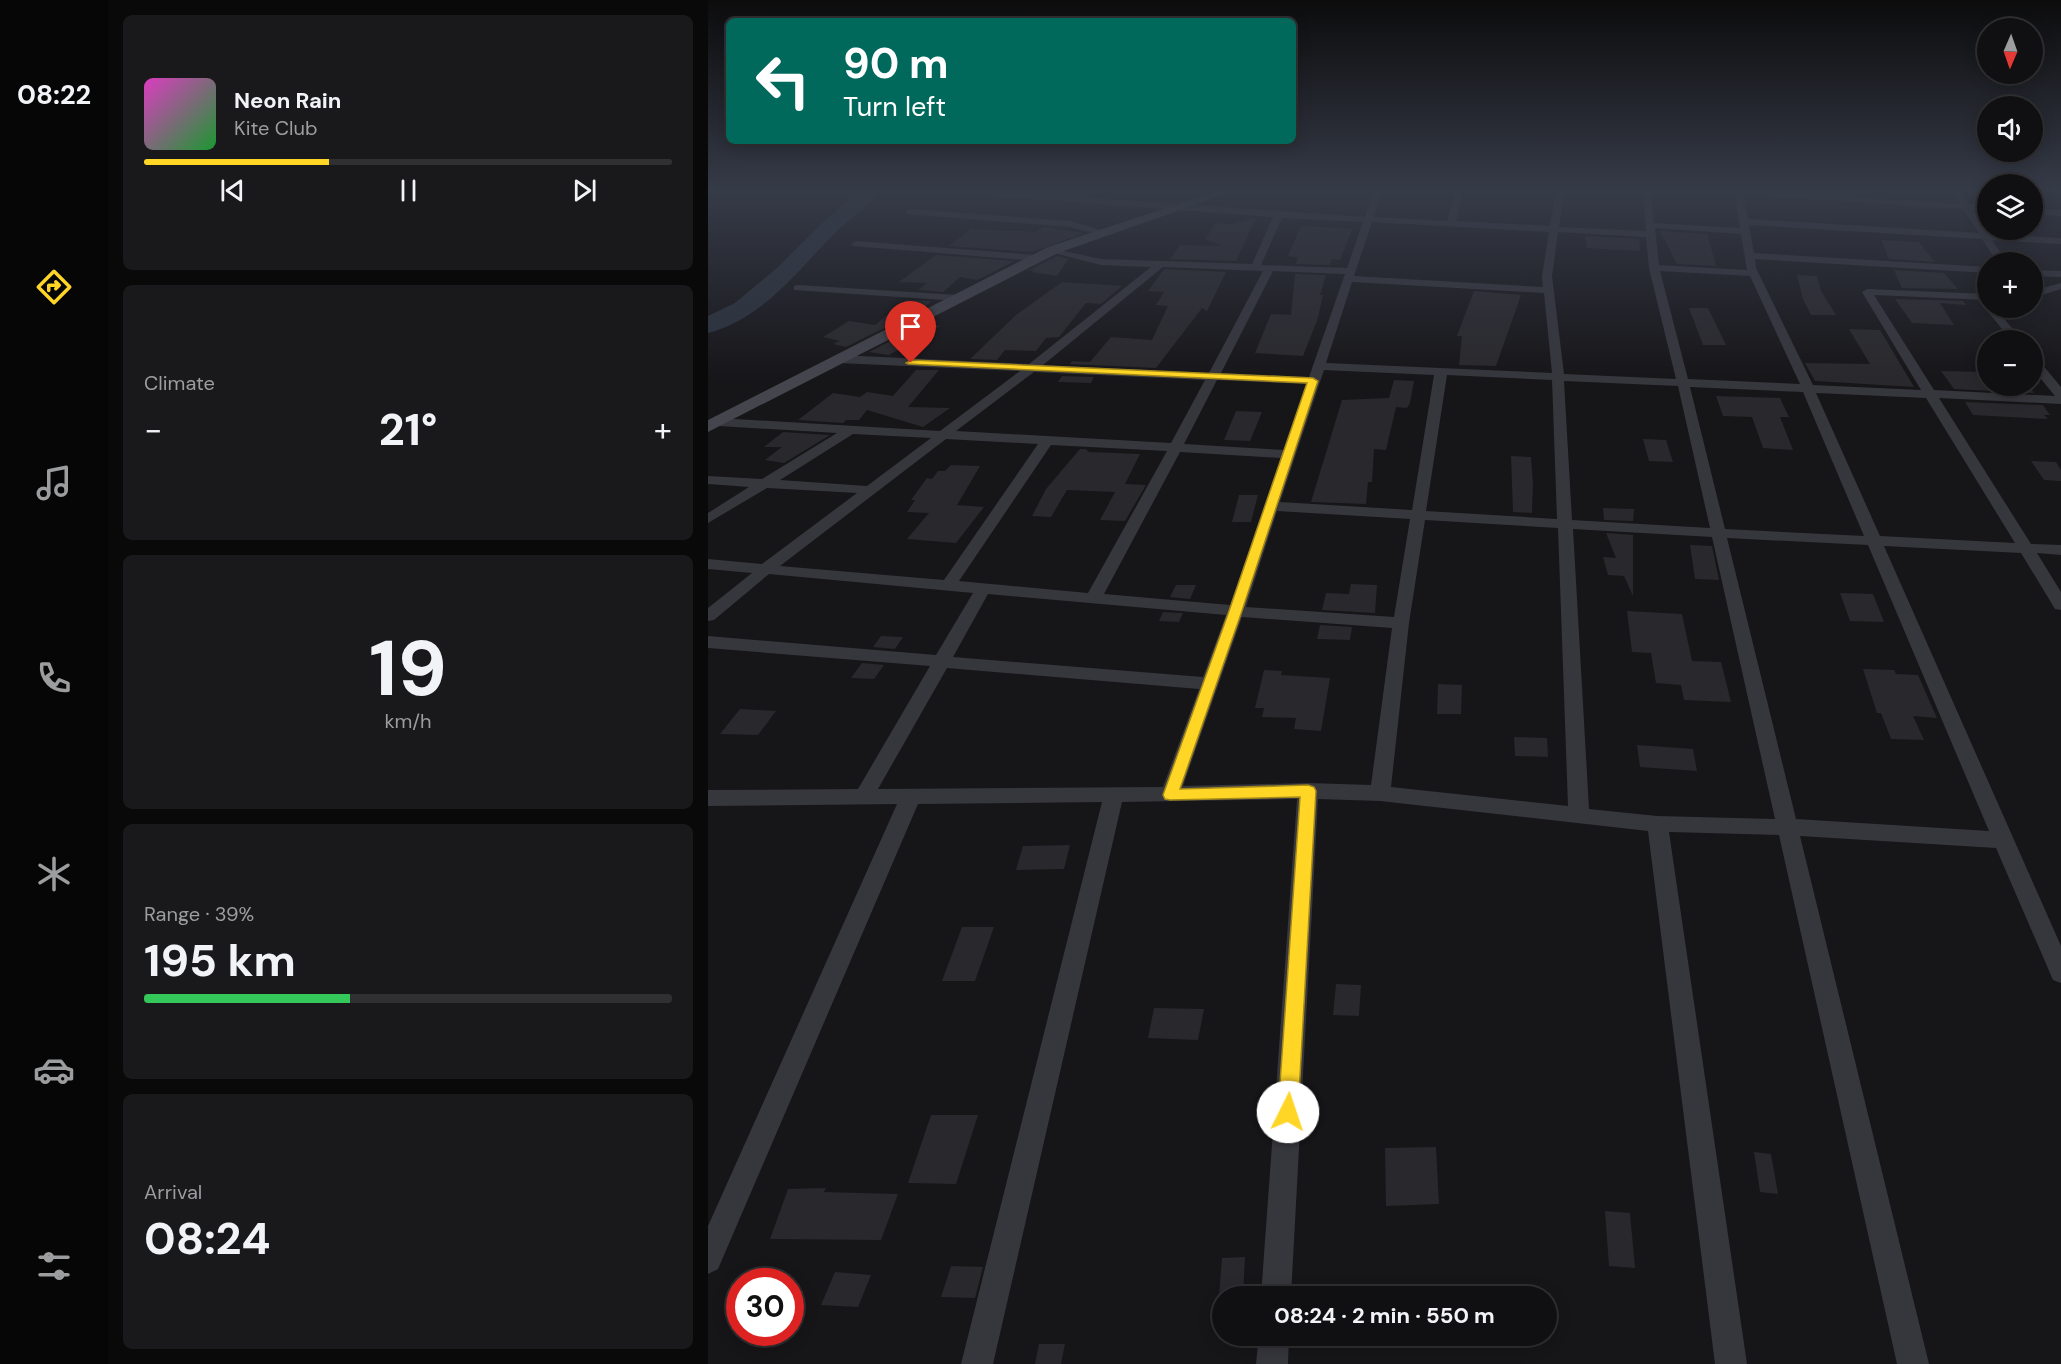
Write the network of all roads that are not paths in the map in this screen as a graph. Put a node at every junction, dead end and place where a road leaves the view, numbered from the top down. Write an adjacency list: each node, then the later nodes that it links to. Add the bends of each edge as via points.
1 (994, 255): 9 (street)
2 (1044, 255): 9 (street)
3 (1072, 255): 10 (street, via 1101,262)
4 (1267, 255): 12 (street)
5 (1356, 255): 17 (street)
6 (1550, 255): 20 (street)
7 (1653, 255): 11 (street)
8 (1750, 256): 13 (street); 14 (street)
9 (1037, 258): 22 (street)
10 (1160, 265): 12 (street); 29 (street)
11 (1654, 268): 14 (street); 35 (street)
12 (1262, 269): 17 (street); 33 (street)
13 (1977, 269)
14 (1754, 273): 36 (street)
15 (2043, 273): 16 (street)
16 (2061, 274)
17 (1349, 275): 20 (street); 32 (street)
18 (2061, 286): 21 (street)
19 (798, 288): 22 (street)
20 (1549, 290): 34 (street)
21 (2043, 293)
22 (959, 298): 28 (street)
23 (2043, 298): 24 (street)
24 (2061, 299)
25 (1977, 300): 37 (street, via 1867,292)
26 (2000, 318): 27 (street)
27 (2009, 330)
28 (839, 359): 29 (street); 40 (street)
29 (1030, 369): 33 (street); 42 (street)
30 (1441, 372): 32 (street); 34 (street); 50 (street)
31 (2043, 373): 38 (street)
32 (1315, 374): 33 (street); 45 (street)
33 (1212, 376): 44 (street)
34 (1558, 376): 35 (street); 52 (street)
35 (1683, 382): 36 (street); 53 (street)
36 (1808, 388): 37 (street); 54 (street)
37 (1931, 394): 39 (street); 55 (street)
38 (2061, 395)
39 (2061, 400)
40 (713, 424): 41 (street)
41 (850, 430): 42 (street); 47 (street)
42 (940, 436): 43 (street); 48 (street)
43 (1046, 441): 44 (street); 59 (street)
44 (1175, 449): 45 (street); 61 (street)
45 (1288, 454): 49 (street)
46 (708, 480): 47 (street)
47 (765, 483): 48 (street); 51 (street)
48 (870, 490): 58 (street)
49 (1271, 506): 50 (street); 63 (street)
50 (1418, 515): 52 (street); 65 (street)
51 (708, 519)
52 (1565, 524): 53 (street); 76 (street)
53 (1719, 533): 54 (street); 78 (street)
54 (1874, 541): 55 (street); 79 (street)
55 (2026, 548): 56 (street); 62 (street)
56 (2061, 550)
57 (708, 564): 58 (street)
58 (766, 569): 59 (street); 64 (street)
59 (948, 585): 60 (street)
60 (983, 589): 61 (street); 67 (street)
61 (1093, 599): 63 (street)
62 (2061, 605)
63 (1236, 611): 65 (street); 68 (street)
64 (708, 616)
65 (1401, 623): 70 (street)
66 (708, 642): 67 (street)
67 (942, 661): 68 (street); 73 (street)
68 (1209, 684): 72 (street)
69 (1308, 791): 70 (street); 72 (street); 82 (street)
70 (1380, 793): 76 (street)
71 (1114, 795): 72 (street); 74 (street); 84 (street)
72 (1170, 795)
73 (864, 796): 74 (street); 75 (street)
74 (911, 796): 81 (street)
75 (708, 798)
76 (1579, 815): 77 (street)
77 (1657, 824): 78 (street); 86 (street)
78 (1787, 827): 79 (street); 87 (street)
79 (2003, 840): 80 (street)
80 (2061, 973)
81 (708, 1259)
82 (1277, 1286)
83 (1273, 1346): 85 (street)
84 (977, 1364)
85 (1272, 1364)
86 (1731, 1364)
87 (1913, 1364)

